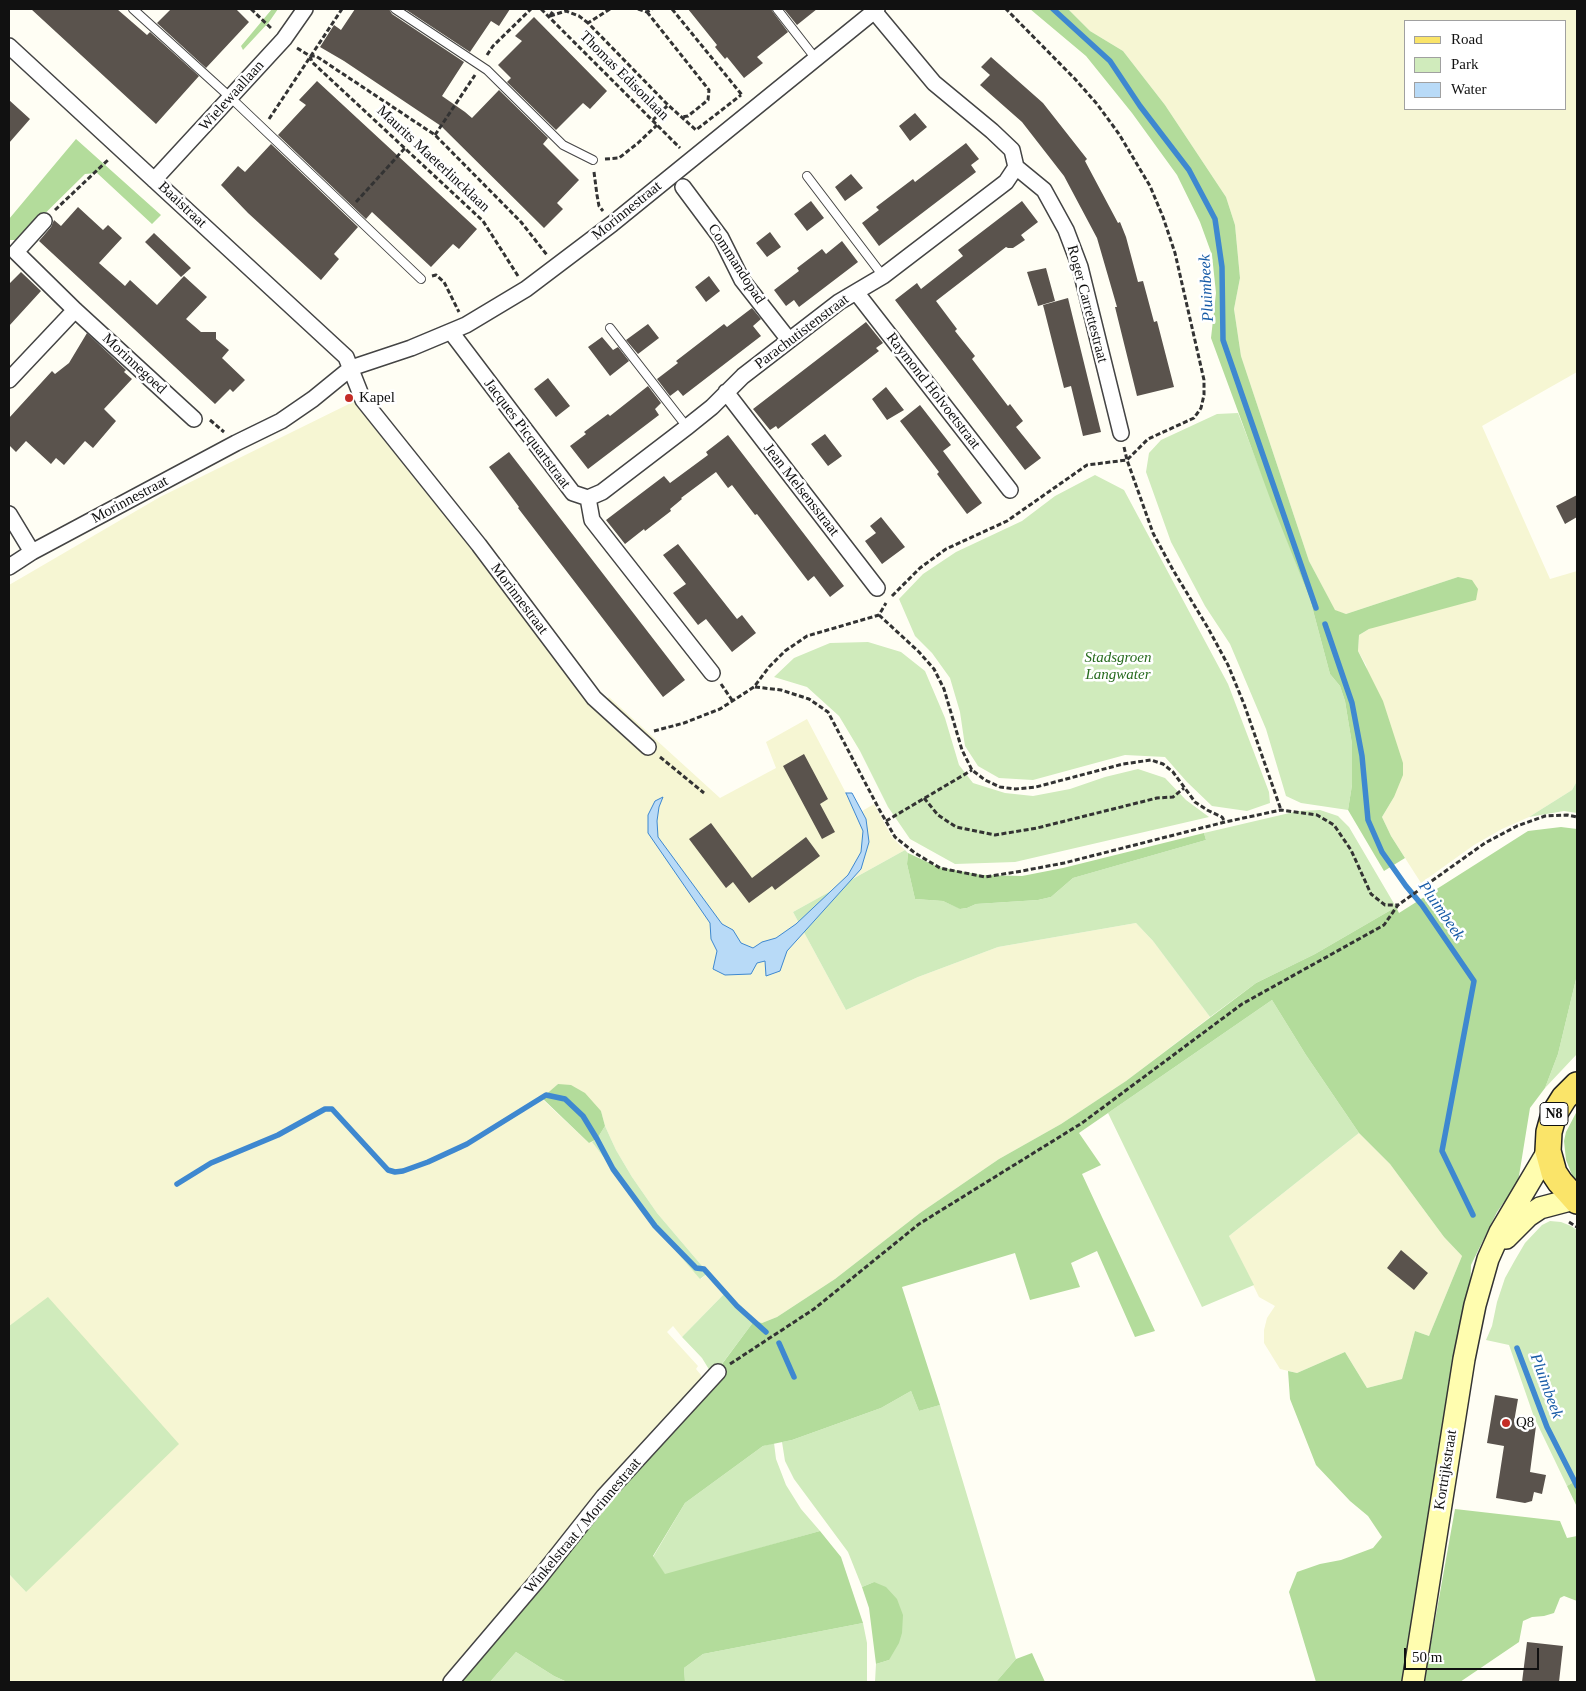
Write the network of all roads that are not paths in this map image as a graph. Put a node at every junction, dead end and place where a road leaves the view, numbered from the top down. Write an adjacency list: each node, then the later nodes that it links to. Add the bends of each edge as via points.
1 (134, 9): 8 (lane)
2 (305, 9): 8 (street, Wielewaallaan, via 284,39)
3 (395, 9): 9 (lane, via 481,66 563,145)
4 (777, 9): 7 (lane)
5 (876, 10): 7 (street, Morinnestraat); 10 (street, Roger Carrettestraat, via 934,83 1012,150)
6 (9, 46): 12 (street, Baaistraat)
7 (816, 59): 20 (street, Morinnestraat, via 526,290)
8 (231, 98): 12 (street, Wielewaallaan); 16 (lane)
9 (593, 160)
10 (1016, 167): 15 (street, Parachutistenstraat, via 1006,182); 27 (street, Roger Carrettestraat, via 1044,190 1066,230 1080,267)
11 (807, 176): 15 (lane)
12 (154, 180): 22 (street, Baaistraat, via 346,358)
13 (683, 188): 21 (street, Commandopad, via 721,238 742,280)
14 (44, 220): 18 (street, Morinnegoed, via 16,252)
15 (883, 276): 17 (street, Parachutistenstraat)
16 (422, 279)
17 (856, 292): 21 (street, Parachutistenstraat); 28 (street, Raymond Holvoetstraat)
18 (75, 310): 23 (street); 25 (street, Morinnegoed)
19 (610, 328): 26 (lane)
20 (451, 332): 22 (street, Morinnestraat); 29 (street, Jacques Picquartstraat, via 572,493)
21 (789, 340): 24 (street, Parachutistenstraat)
22 (351, 368): 31 (street, Morinnestraat, via 313,400 281,421); 35 (street, Morinnestraat, via 363,400 594,698)
23 (9, 380)
24 (726, 392): 26 (street, Parachutistenstraat); 33 (street, Jean Melsensstraat)
25 (194, 419)
26 (687, 427): 29 (street, Parachutistenstraat, via 602,492)
27 (1122, 433)
28 (1010, 490)
29 (588, 498): 34 (street, Jacques Picquartstraat, via 592,520)
30 (9, 514): 31 (street)
31 (32, 552): 32 (street, Morinnestraat)
32 (9, 567)
33 (877, 588)
34 (712, 672)
35 (648, 747)
36 (1577, 1085): 37 (main road, N8, via 1554,1114)
37 (1548, 1151): 38 (main road, N8, via 1554,1172); 39 (main road, Kortrijkstraat / N8, via 1500,1232)
38 (1576, 1200): 39 (main road, Kortrijkstraat / N8, via 1540,1208 1528,1216)
39 (1488, 1260): 42 (main road, Kortrijkstraat / N8, via 1464,1358)
40 (718, 1372): 41 (street, Winkelstraat / Morinnestraat, via 604,1496)
41 (451, 1682)
42 (1413, 1682)

